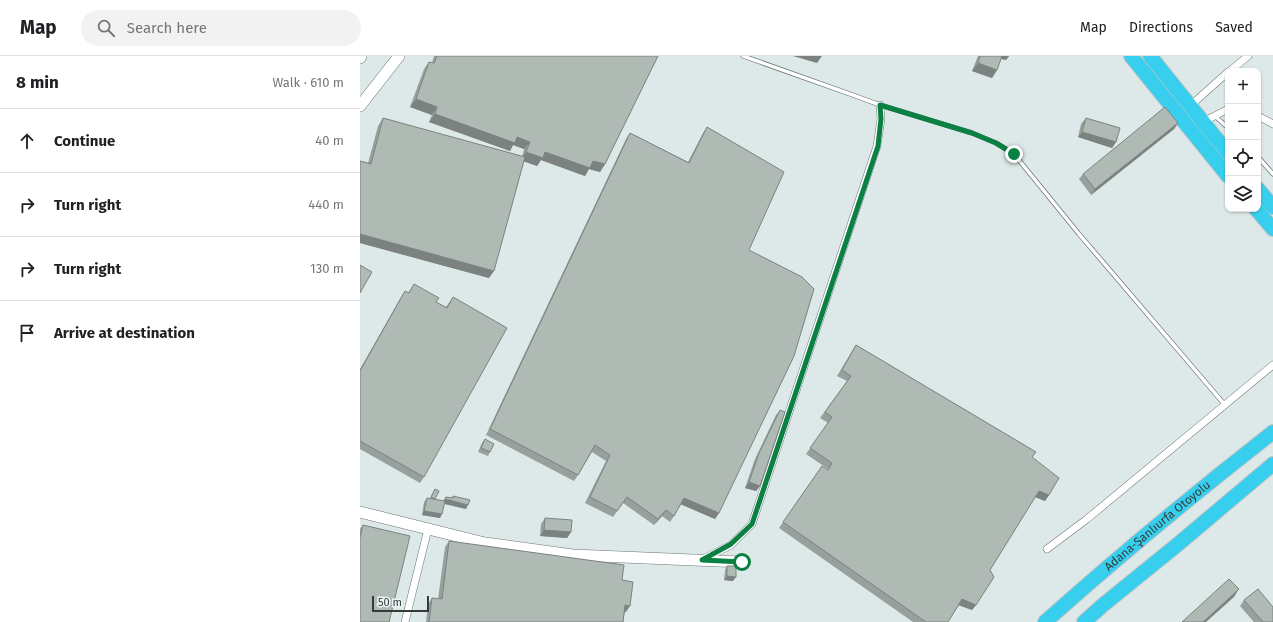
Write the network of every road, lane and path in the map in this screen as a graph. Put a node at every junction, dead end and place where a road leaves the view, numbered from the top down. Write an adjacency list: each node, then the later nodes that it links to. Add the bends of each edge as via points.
1 (399, 56): 9 (street)
2 (743, 56): 8 (lane)
3 (1131, 56): 18 (highway)
4 (1150, 56): 10 (highway)
5 (1248, 56): 6 (street)
6 (1234, 68)
7 (1225, 75): 10 (street)
8 (880, 105): 25 (lane, via 972,133 1014,154); 32 (street, via 878,146 752,524 731,544)
9 (360, 106)
10 (1190, 106): 13 (highway)
11 (1225, 111): 13 (street)
12 (1261, 118): 14 (street)
13 (1209, 119): 15 (lane); 16 (highway)
14 (1273, 124)
15 (1225, 127)
16 (1225, 148)
17 (1261, 160): 19 (lane)
18 (1225, 172)
19 (1273, 174)
20 (1261, 193): 21 (highway)
21 (1273, 207)
22 (1259, 212): 23 (highway)
23 (1273, 229)
24 (1273, 365): 25 (street)
25 (1225, 405): 31 (street, via 1088,519)
26 (1273, 432): 35 (highway, Adana-Şanlıurfa Otoyolu, via 1160,522)
27 (1273, 464): 30 (highway)
28 (360, 512): 29 (street)
29 (428, 529): 32 (street, via 485,543 573,555); 34 (street)
30 (1177, 545): 36 (highway); 37 (highway)
31 (1047, 549)
32 (702, 560): 33 (street)
33 (742, 562)
34 (405, 622)
35 (1045, 622)
36 (1084, 622)
37 (1098, 622)

